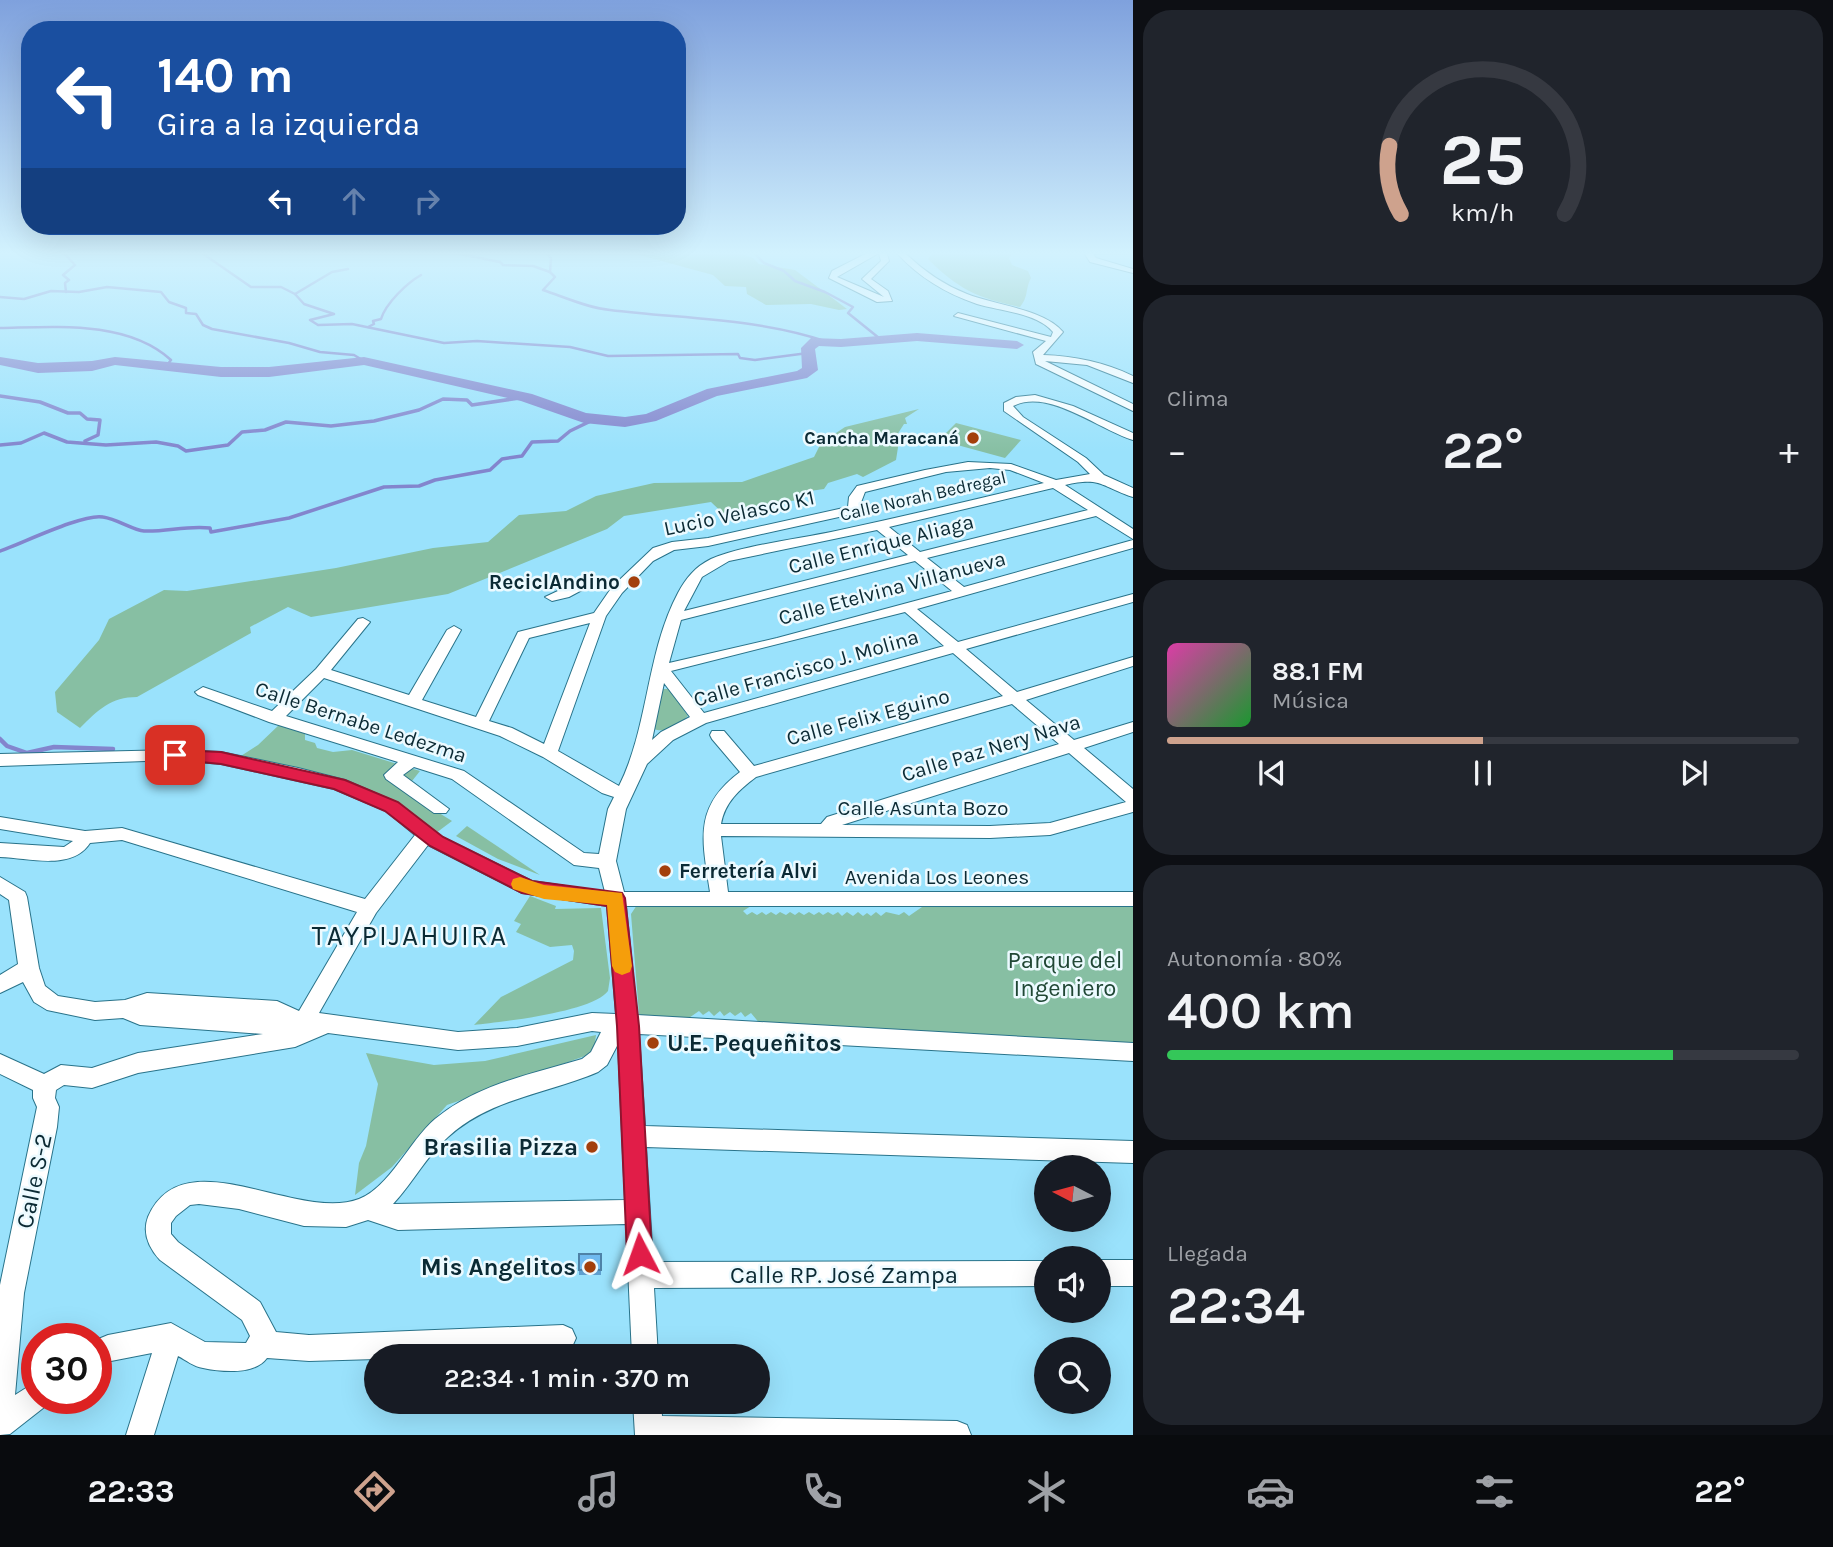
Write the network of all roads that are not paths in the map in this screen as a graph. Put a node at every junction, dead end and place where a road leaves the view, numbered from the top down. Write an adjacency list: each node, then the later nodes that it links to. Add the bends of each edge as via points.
1 (967, 318): 4 (street)
2 (999, 318): 4 (street)
3 (1038, 318): 4 (street, via 1053,326)
4 (1056, 336): 7 (street, via 1038,352)
5 (1078, 349): 8 (street, via 1067,351)
6 (1095, 353): 9 (street)
7 (1038, 358): 8 (street); 11 (street)
8 (1063, 358): 10 (street, via 1105,366)
9 (1133, 369)
10 (1133, 380)
11 (1133, 408)
12 (1132, 436): 13 (street, via 1054,402 1024,398 1008,405 1019,419 1082,460)
13 (1099, 477): 15 (street); 16 (street, Calle Norah Bedregal)
14 (1133, 479): 15 (street)
15 (1112, 482): 17 (street)
16 (1052, 484): 18 (street); 19 (street, Calle Norah Bedregal); 23 (street, Lucio Velasco K1, via 1020,470 973,465 861,489 853,510 658,551)
17 (1133, 493)
18 (1096, 512): 20 (street); 22 (street, Calle Enrique Aliaga)
19 (879, 526): 22 (street); 29 (street, Calle Norah Bedregal, via 726,558 704,568 689,586)
20 (1133, 535)
21 (1133, 544): 24 (street, Calle Etelvina Villanueva)
22 (918, 557): 24 (street); 29 (street, Calle Enrique Aliaga)
23 (617, 590): 25 (street, via 584,579 565,594); 28 (street, Lucio Velasco K1)
24 (961, 591): 27 (street, Calle Etelvina Villanueva)
25 (552, 597)
26 (1131, 601): 32 (street, Calle Francisco J. Molina)
27 (908, 607): 32 (street); 34 (street, Calle Etelvina Villanueva)
28 (599, 616): 41 (street, via 523,635); 45 (street, Lucio Velasco K1)
29 (676, 617): 34 (street)
30 (363, 622): 35 (street)
31 (454, 631): 38 (street)
32 (958, 649): 37 (street); 40 (street, Calle Francisco J. Molina)
33 (1133, 661): 37 (street, Calle Felix Eguino)
34 (661, 669): 40 (street); 48 (street)
35 (321, 672): 38 (street); 39 (street)
36 (204, 692): 39 (street, Calle Bernabe Ledezma)
37 (1015, 698): 44 (street); 49 (street, Calle Felix Eguino)
38 (413, 702): 41 (street)
39 (275, 719): 46 (street, Calle Bernabe Ledezma)
40 (700, 719): 48 (street, Calle Francisco J. Molina, via 667,736)
41 (481, 722): 45 (street)
42 (1133, 727): 44 (street, Calle Paz Nery Nava)
43 (718, 735): 49 (street)
44 (1073, 746): 51 (street); 56 (street, Calle Paz Nery Nava, via 833,821)
45 (549, 753): 50 (street, via 596,783)
46 (412, 760): 53 (street, via 392,775); 60 (street, Calle Bernabe Ledezma, via 458,775 580,860)
47 (0, 761): 57 (street, Avenida Los Leones, via 175,755 221,758 339,784 392,807)
48 (640, 761): 50 (street, Calle Francisco J. Molina)
49 (750, 773): 55 (street, Calle Felix Eguino, via 725,793 715,808)
50 (622, 793): 60 (street, Calle Francisco J. Molina)
51 (1133, 798)
52 (1133, 806): 56 (street, Calle Asunta Bozo, via 1050,829)
53 (440, 809)
54 (0, 823): 58 (street)
55 (711, 830): 56 (street, Calle Asunta Bozo); 63 (street, Calle Felix Eguino)
56 (832, 830)
57 (427, 833): 62 (street, Avenida Los Leones, via 436,842 529,888); 65 (street)
58 (85, 837): 59 (street, via 77,849 65,854); 65 (street, via 122,834)
59 (0, 850)
60 (607, 861): 62 (street, Calle Francisco J. Molina)
61 (0, 884): 66 (street, via 18,897)
62 (616, 898): 63 (street, Avenida Los Leones); 69 (street, Calle Francisco J. Molina)
63 (720, 899): 64 (street, Avenida Los Leones)
64 (1133, 899)
65 (369, 908): 68 (street, via 309,1012)
66 (29, 968): 67 (street); 68 (street, via 41,996 54,1004 95,1011 125,1009 140,1016 267,1025)
67 (0, 985)
68 (308, 1022): 69 (street, via 458,1041 516,1037 592,1022); 72 (street, via 295,1038 138,1063 92,1079 61,1075)
69 (628, 1026): 70 (street); 73 (street, Calle Francisco J. Molina); 75 (street, via 606,1040 603,1053 593,1064 464,1111 427,1142 391,1188)
70 (1133, 1052)
71 (0, 1064): 72 (street)
72 (45, 1084): 86 (street, Calle S-2, via 46,1127 11,1293)
73 (635, 1136): 74 (street); 76 (street, Calle Francisco J. Molina)
74 (1133, 1153)
75 (368, 1208): 76 (street, via 398,1218); 83 (street, via 330,1215 275,1209 198,1192 183,1195 163,1214 159,1238 169,1251 251,1311 262,1329)
76 (637, 1212): 80 (street, Calle Francisco J. Molina)
77 (1111, 1273): 78 (street)
78 (1133, 1273)
79 (1034, 1274): 80 (street, Calle RP. José Zampa)
80 (641, 1275): 84 (street, Calle Francisco J. Molina)
81 (171, 1336): 83 (street, via 202,1355 249,1356); 85 (street); 90 (street)
82 (563, 1338): 83 (street, via 309,1348)
83 (261, 1344)
84 (644, 1344)
85 (112, 1347)
86 (0, 1404)
87 (21, 1408): 89 (street)
88 (648, 1422): 91 (street)
89 (0, 1424)
90 (139, 1435)
91 (957, 1435)

